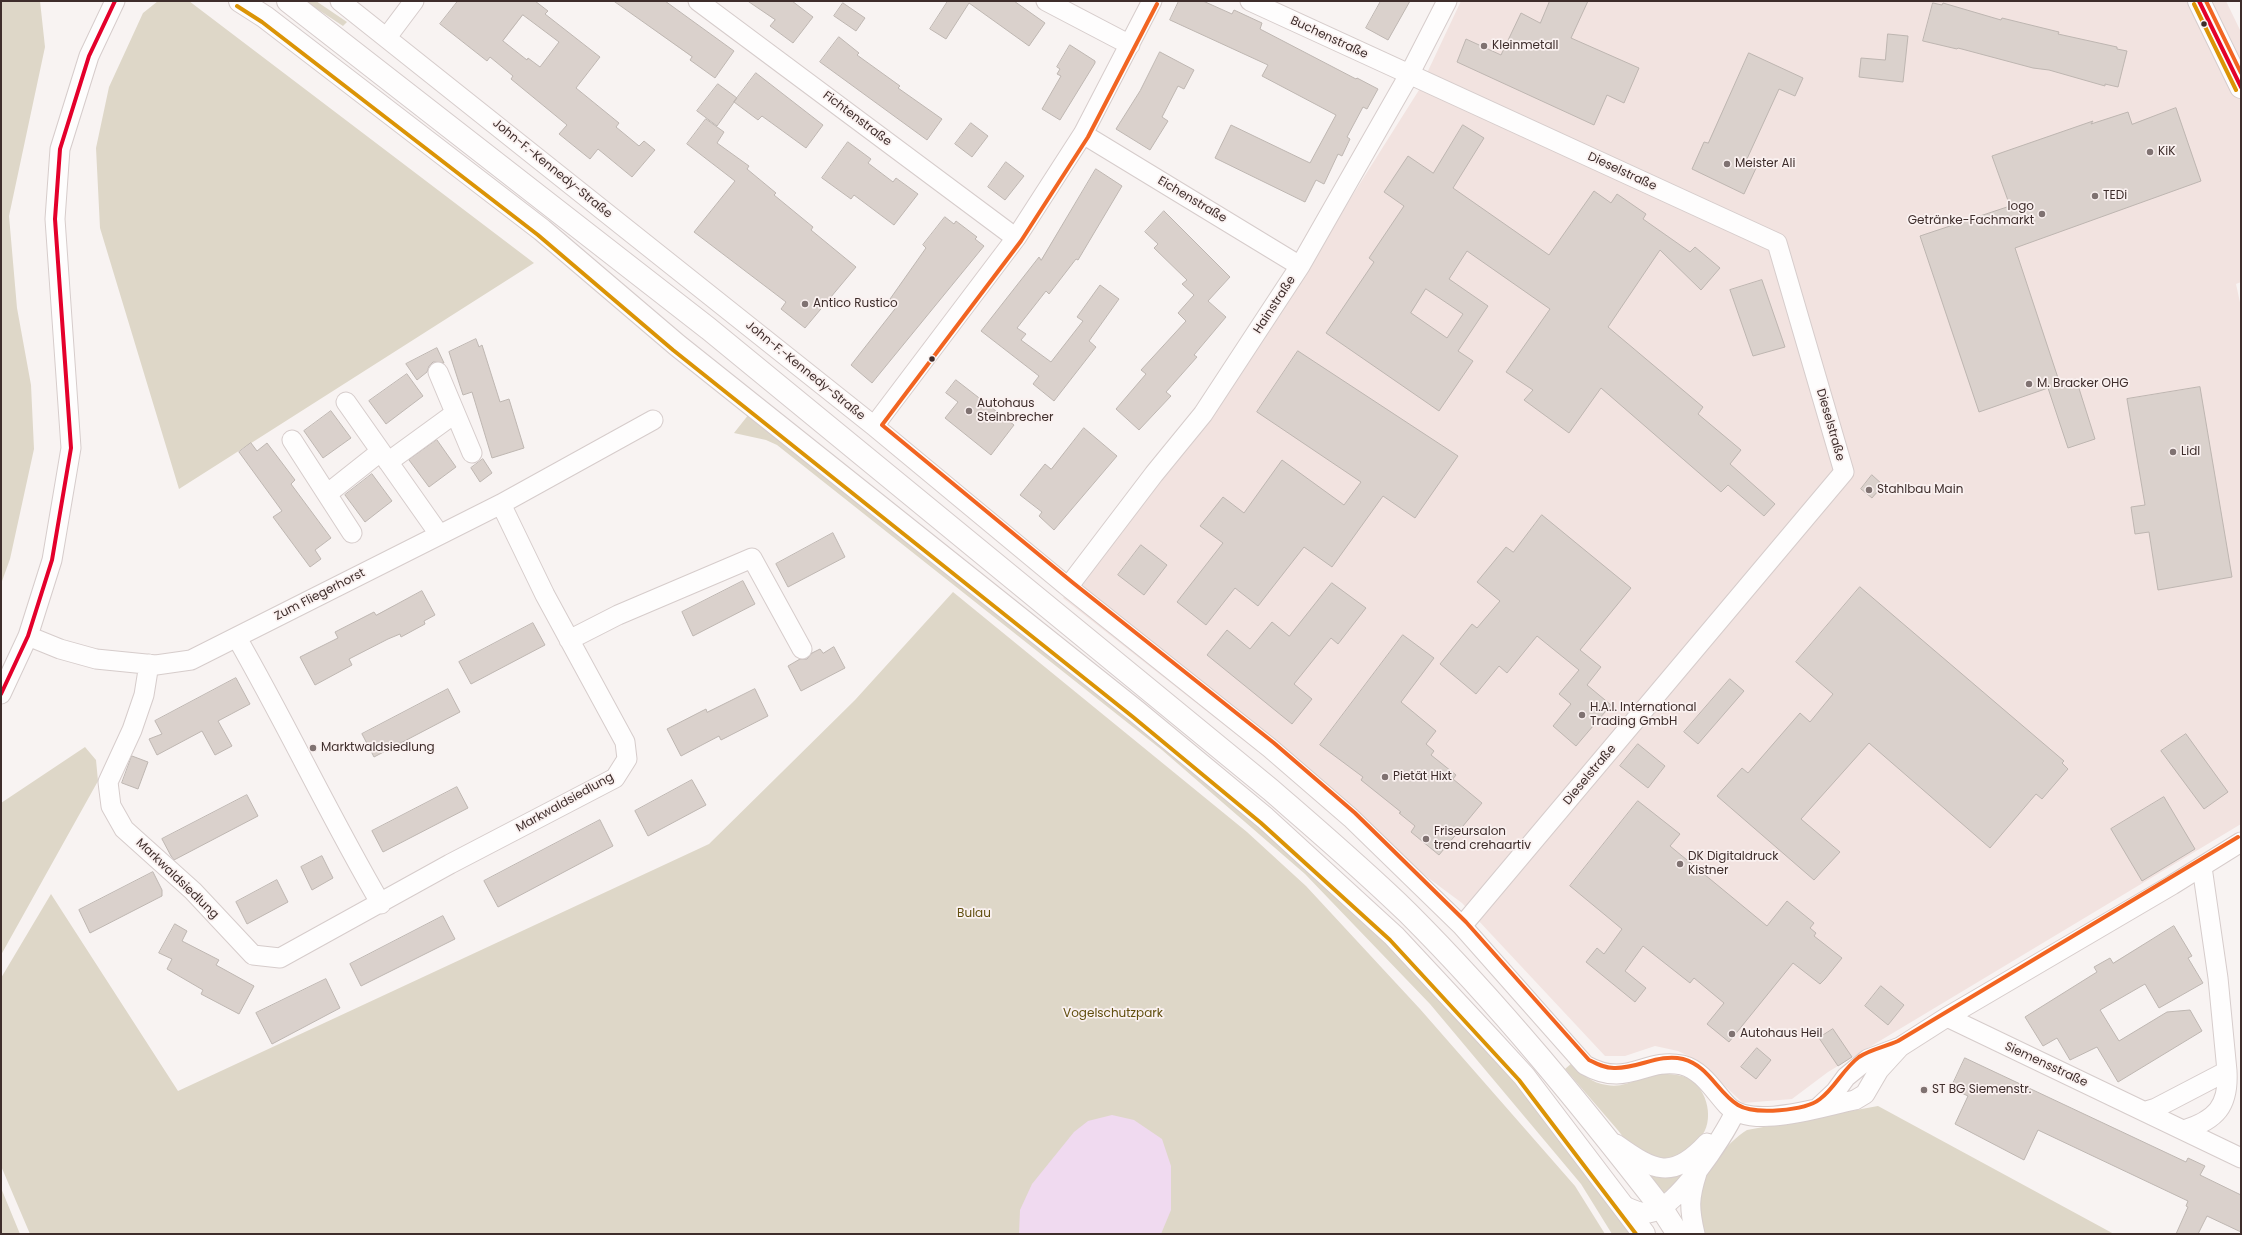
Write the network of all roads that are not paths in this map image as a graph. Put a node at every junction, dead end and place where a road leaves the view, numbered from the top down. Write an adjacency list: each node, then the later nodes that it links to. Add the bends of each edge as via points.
1 (115, 1): 32 (street, via 89,56 60,148 55,219 71,448 52,560)
2 (240, 1): 52 (main road, via 297,41 542,230 677,345 1138,712 1265,818 1362,906 1444,988 1524,1076)
3 (288, 1): 49 (main road, via 709,329 1271,790 1408,914 1547,1064)
4 (340, 1): 12 (street, John-F.-Kennedy-Straße)
5 (414, 1): 12 (street)
6 (698, 1): 17 (street, Fichtenstraße)
7 (1046, 1): 13 (street)
8 (1152, 1): 13 (street)
9 (1250, 1): 14 (street, Buchenstraße)
10 (1447, 1): 14 (street, Hainstraße)
11 (2199, 1): 15 (main road)
12 (387, 37): 23 (street, John-F.-Kennedy-Straße)
13 (1130, 45): 16 (street)
14 (1409, 75): 18 (street, Hainstraße); 41 (street, Dieselstraße, via 1777,243 1844,472)
15 (2241, 87)
16 (1084, 134): 17 (street); 18 (street, Eichenstraße)
17 (1016, 238): 23 (street)
18 (1300, 266): 31 (street, Hainstraße, via 1203,414)
19 (438, 372): 21 (street)
20 (346, 402): 26 (street)
21 (454, 414): 25 (street); 26 (street)
22 (653, 420): 28 (street, Zum Fliegerhorst)
23 (874, 426): 31 (street, John-F.-Kennedy-Straße)
24 (292, 440): 27 (street)
25 (472, 453)
26 (384, 457): 27 (street); 30 (street)
27 (327, 494): 29 (street)
28 (501, 504): 30 (street, Zum Fliegerhorst); 34 (street, Markwaldsiedlung)
29 (352, 533)
30 (439, 534): 33 (street, Zum Fliegerhorst)
31 (1068, 586): 41 (street, John-F.-Kennedy-Straße, via 1270,748 1351,818)
32 (28, 636): 36 (street, Zum Fliegerhorst, via 60,649 96,659); 37 (street)
33 (237, 638): 36 (street, Zum Fliegerhorst, via 191,660); 40 (street, via 291,735 344,841)
34 (569, 640): 35 (street, via 618,615 752,558); 40 (street, Markwaldsiedlung, via 625,742 627,759 615,778 456,861)
35 (802, 649)
36 (149, 664): 40 (street, Markwaldsiedlung, via 144,695 132,730 108,782 111,806 124,829 193,891 253,955 280,958)
37 (1, 694)
38 (2241, 842): 39 (street)
39 (2202, 867): 42 (street); 44 (street, via 2225,1038)
40 (381, 904)
41 (1462, 926): 47 (street, John-F.-Kennedy-Straße, via 1585,1064 1601,1073 1613,1075 1661,1065 1682,1065 1700,1075)
42 (1947, 1017): 43 (street); 46 (street, Siemensstraße)
43 (1900, 1047): 45 (street, via 1868,1059 1846,1077); 45 (street, via 1879,1070 1865,1094 1856,1100)
44 (2226, 1071): 46 (street); 48 (street, via 2225,1097 2218,1111 2203,1123)
45 (1819, 1107): 47 (street, via 1768,1117 1749,1117)
46 (2146, 1111): 48 (street, Siemensstraße)
47 (1735, 1112): 49 (street, via 1695,1156 1685,1163 1666,1168 1642,1162); 51 (street, via 1726,1132)
48 (2184, 1130): 50 (street, Siemensstraße)
49 (1606, 1136): 53 (main road)
50 (2241, 1158)
51 (1699, 1169): 53 (street); 57 (street, via 1690,1195 1690,1212)
52 (1622, 1205): 53 (street, via 1647,1213); 54 (main road)
53 (1662, 1209): 55 (street); 56 (main road)
54 (1644, 1234)
55 (1664, 1234)
56 (1678, 1234)
57 (1695, 1234)

